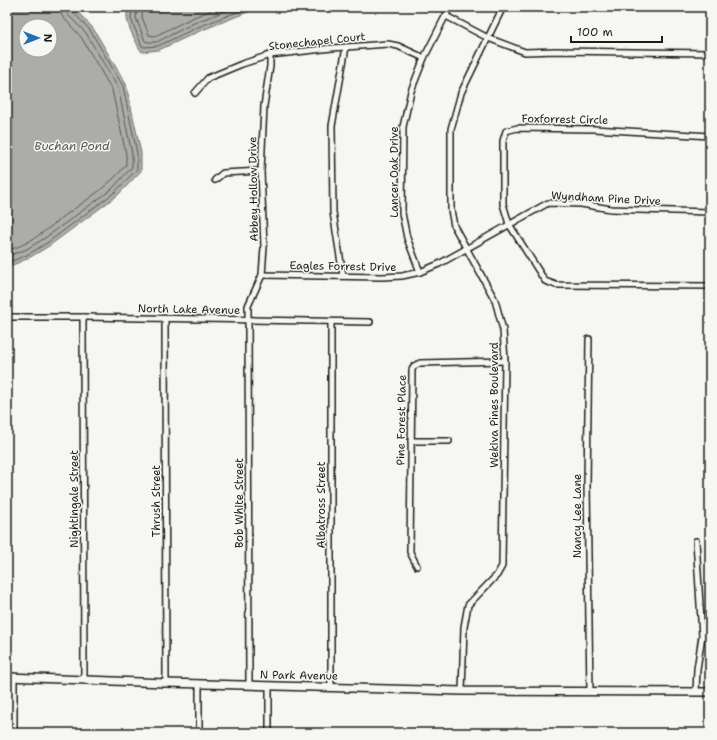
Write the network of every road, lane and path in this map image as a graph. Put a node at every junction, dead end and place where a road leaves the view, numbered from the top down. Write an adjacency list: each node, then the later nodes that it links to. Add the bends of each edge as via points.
1 (450, 7): 3 (street, Lancer Oak Drive)
2 (502, 7): 4 (street, Wekiva Pines Boulevard)
3 (446, 16): 4 (street); 8 (street, Lancer Oak Drive)
4 (488, 38): 6 (street, via 524,52); 15 (street, Wekiva Pines Boulevard, via 461,93 451,129 451,210 454,226)
5 (346, 47): 7 (street, Stonechapel Court); 8 (street, Stonechapel Court, via 388,44); 18 (street, via 332,126 333,212)
6 (710, 53)
7 (270, 55): 9 (street, Stonechapel Court, via 208,78); 11 (street, Abbey Hollow Drive, via 264,106)
8 (424, 58): 16 (street, Lancer Oak Drive, via 411,91 403,127 402,178 402,213 407,238)
9 (195, 93)
10 (710, 136): 14 (street, Foxforrest Circle, via 594,129 517,128 506,132 503,141 503,204)
11 (261, 171): 12 (street, via 223,173); 17 (street, Abbey Hollow Drive, via 264,247)
12 (215, 180)
13 (710, 212): 14 (street, Wyndham Pine Drive, via 611,209 581,204 548,203)
14 (509, 224): 15 (street, Wyndham Pine Drive); 19 (street, Foxforrest Circle, via 545,281 556,285)
15 (465, 249): 16 (street, Eagles Forrest Drive); 27 (street, Wekiva Pines Boulevard, via 494,300 503,330)
16 (420, 272): 18 (street, Eagles Forrest Drive, via 402,276)
17 (262, 275): 18 (street, Eagles Forrest Drive); 23 (street, Abbey Hollow Drive, via 248,306)
18 (343, 276)
19 (710, 286)
20 (7, 318): 21 (street, North Lake Avenue)
21 (83, 318): 22 (street, North Lake Avenue); 33 (street, Nightingale Street)
22 (165, 319): 23 (street, North Lake Avenue); 34 (street, Thrush Street)
23 (248, 321): 24 (street, North Lake Avenue); 36 (street, Bob White Street)
24 (331, 322): 25 (street, North Lake Avenue); 38 (street, Albatross Street)
25 (370, 322)
26 (589, 339): 40 (street, Nancy Lee Lane, via 587,485)
27 (505, 361): 29 (street, Pine Forest Place, via 420,363 414,366); 39 (street, Wekiva Pines Boulevard, via 502,566 497,576 468,605 464,627)
28 (449, 440): 29 (street)
29 (411, 441): 31 (street, Pine Forest Place, via 410,552)
30 (696, 541): 41 (street, via 702,636 696,669)
31 (417, 566)
32 (10, 677): 33 (main road, N Park Avenue); 43 (main road)
33 (84, 680): 34 (main road, N Park Avenue)
34 (166, 683): 35 (main road, N Park Avenue)
35 (199, 684): 36 (main road, N Park Avenue); 44 (street)
36 (249, 685): 37 (main road, N Park Avenue)
37 (269, 686): 38 (main road, N Park Avenue); 45 (street)
38 (331, 687): 39 (main road, N Park Avenue)
39 (462, 691): 40 (main road, N Park Avenue)
40 (590, 692): 41 (main road, N Park Avenue)
41 (696, 692): 42 (main road, N Park Avenue)
42 (710, 692)
43 (13, 733)
44 (199, 733)
45 (269, 733)

